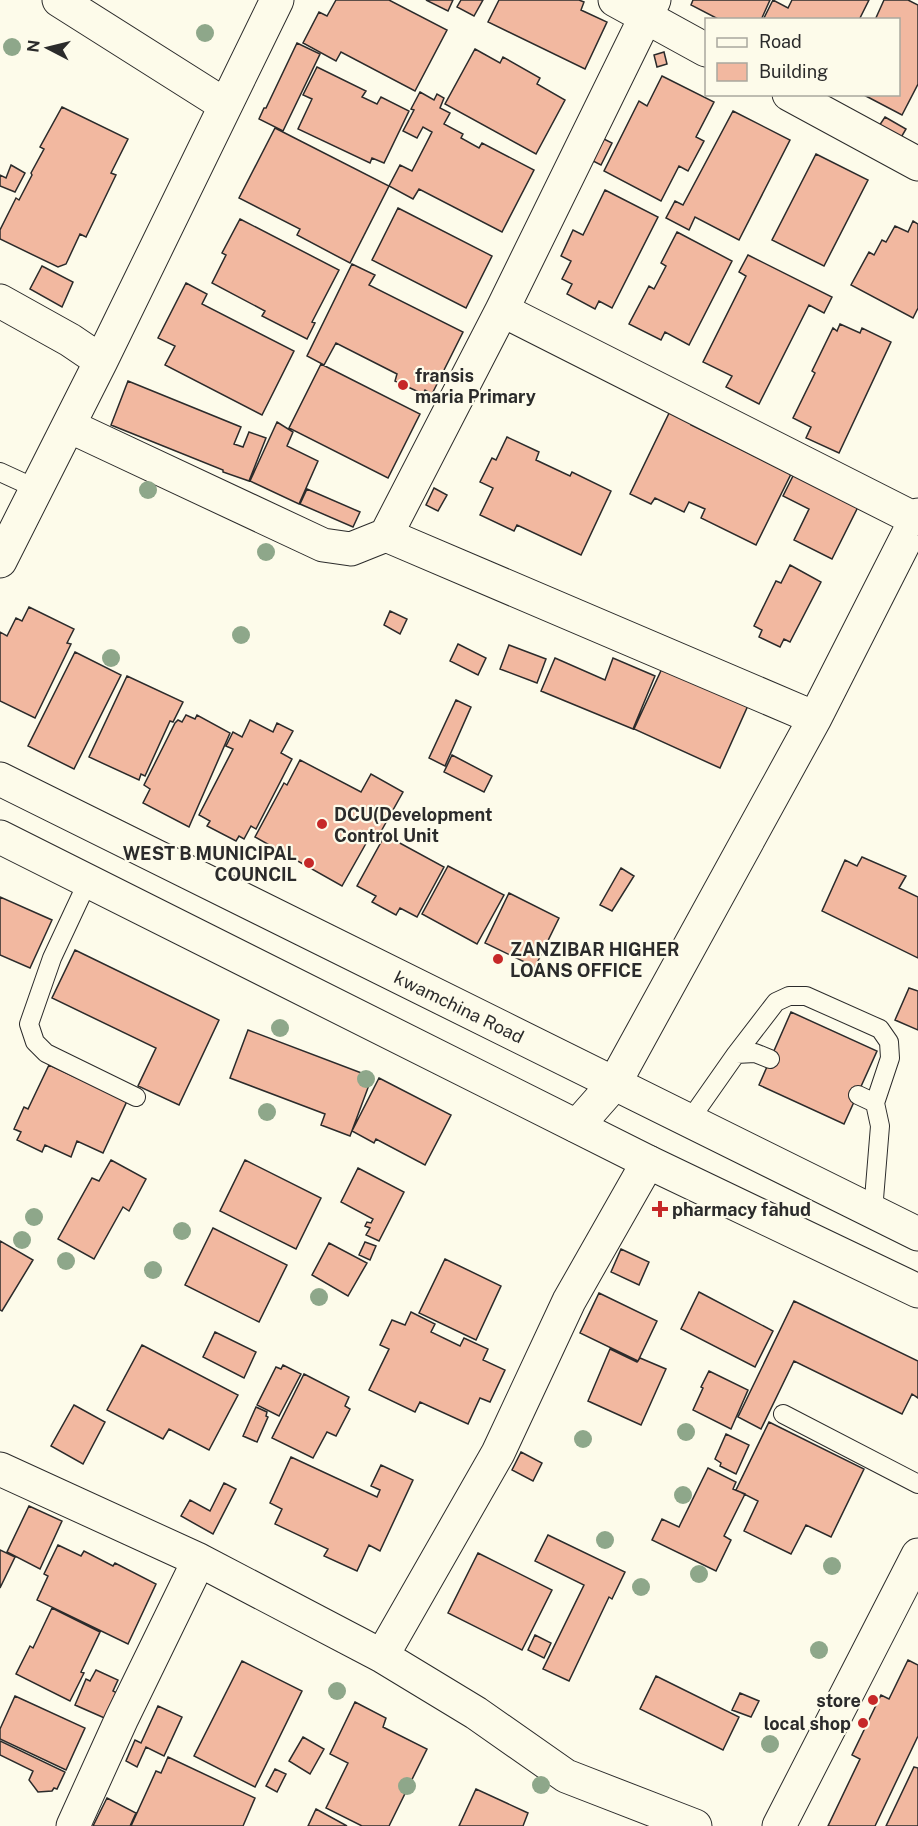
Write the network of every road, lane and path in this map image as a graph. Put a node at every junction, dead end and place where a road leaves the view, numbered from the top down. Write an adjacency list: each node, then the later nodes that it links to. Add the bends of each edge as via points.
1 (59, 0): 7 (street)
2 (277, 0): 7 (street)
3 (615, 0): 4 (street)
4 (650, 8): 5 (street); 10 (street)
5 (705, 49)
6 (793, 96): 8 (street)
7 (225, 105): 11 (street)
8 (918, 164)
9 (0, 301): 11 (street)
10 (502, 310): 15 (street); 16 (street)
11 (101, 361): 12 (street)
12 (69, 426): 14 (street); 16 (street, via 323,545 351,549)
13 (0, 472): 14 (lane)
14 (37, 489): 17 (street)
15 (916, 517): 18 (street)
16 (386, 535): 18 (street)
17 (0, 561)
18 (815, 718): 24 (street)
19 (0, 779): 24 (street, kwamchina Road)
20 (0, 837): 21 (street)
21 (88, 881): 26 (lane, via 52,958 29,1024 35,1042 46,1053); 29 (street)
22 (736, 1054): 23 (lane, via 755,1053); 27 (lane, via 776,1002 789,996 806,996 880,1029 889,1042 890,1058); 28 (lane)
23 (770, 1059)
24 (614, 1084): 28 (street, kwamchina Road); 29 (street)
25 (858, 1095): 27 (lane)
26 (136, 1097)
27 (875, 1103): 31 (lane, via 880,1126)
28 (689, 1121): 31 (street, kwamchina Road)
29 (577, 1126): 30 (street)
30 (648, 1162): 33 (street); 39 (street, via 568,1300 498,1453)
31 (873, 1211): 32 (street, kwamchina Road)
32 (918, 1234)
33 (918, 1291)
34 (783, 1414): 36 (lane)
35 (0, 1469): 38 (street)
36 (918, 1484)
37 (918, 1555): 42 (street)
38 (199, 1560): 39 (street); 40 (street)
39 (382, 1656): 41 (street, via 476,1713 566,1776)
40 (73, 1826)
41 (695, 1826)
42 (779, 1826)

